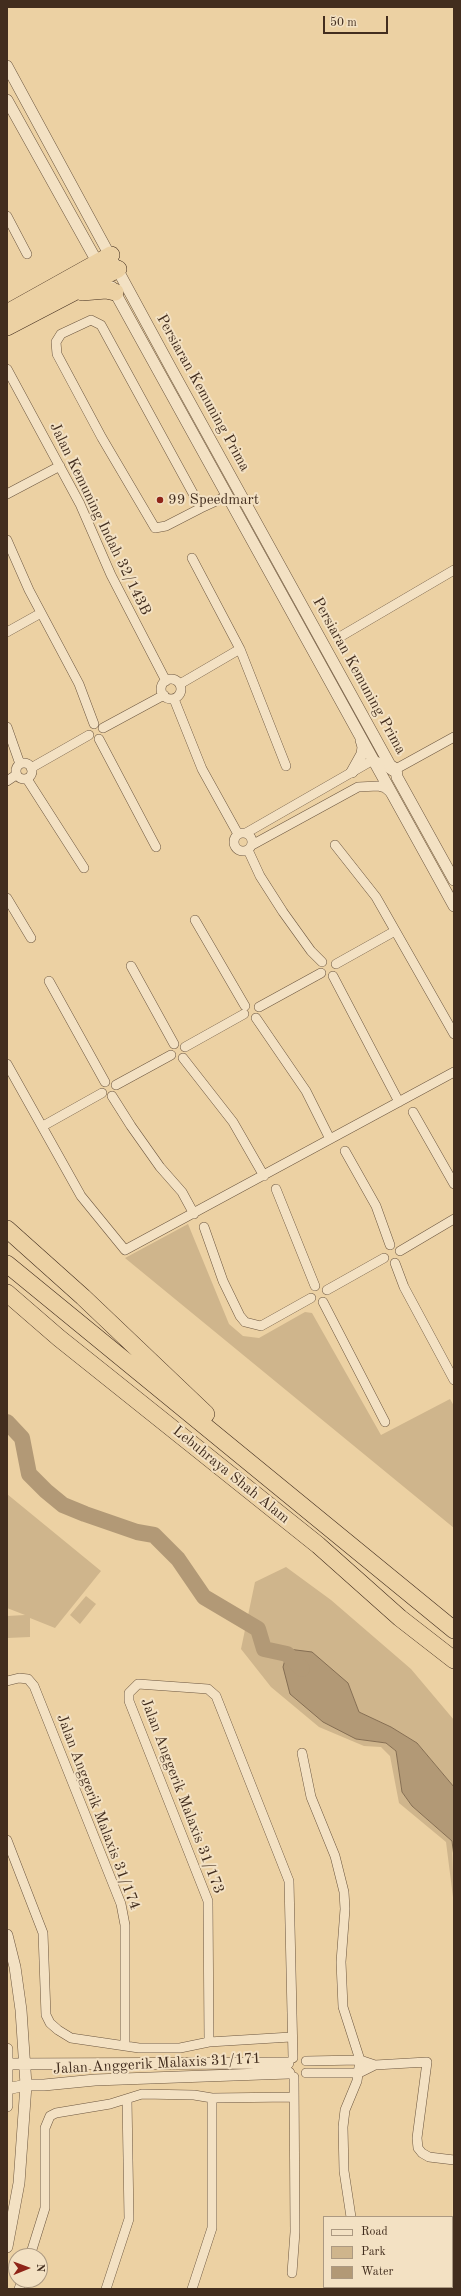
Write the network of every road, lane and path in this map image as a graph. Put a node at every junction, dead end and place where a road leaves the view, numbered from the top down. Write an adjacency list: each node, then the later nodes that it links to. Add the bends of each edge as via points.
1 (7, 66): 5 (street, Persiaran Kemuning Prima)
2 (7, 100): 5 (street, Persiaran Kemuning Prima)
3 (7, 216): 4 (street)
4 (27, 254)
5 (108, 266): 6 (street, Persiaran Kemuning Prima); 7 (highway); 8 (highway); 38 (street, Persiaran Kemuning Prima, via 176,377)
6 (115, 292): 7 (highway, via 106,290); 13 (street, Persiaran Kemuning Prima)
7 (72, 293): 9 (highway)
8 (7, 313)
9 (7, 328)
10 (7, 369): 11 (street, Jalan Kemuning Indah 32/143B)
11 (60, 466): 12 (street); 22 (street, Jalan Kemuning Indah 32/143B, via 80,504 111,575)
12 (7, 494)
13 (227, 496): 14 (street); 29 (street, Persiaran Kemuning Prima)
14 (201, 508): 14 (street, via 101,325 91,320 61,334 56,342 57,354 102,438 155,528 166,526)
15 (7, 540): 18 (street)
16 (192, 558): 21 (street)
17 (454, 570): 20 (street)
18 (42, 613): 19 (street); 26 (street, via 78,684)
19 (7, 632)
20 (338, 638)
21 (240, 649): 23 (street); 35 (street)
22 (166, 681): 23 (street, via 174,680); 24 (street, via 162,688)
23 (180, 684): 25 (street, via 180,693)
24 (164, 696): 25 (street); 28 (street)
25 (174, 699): 43 (street, via 202,769)
26 (94, 724): 28 (street); 30 (street, via 89,729)
27 (7, 727): 34 (street)
28 (103, 728): 32 (street, via 104,735)
29 (358, 733): 33 (street, Persiaran Kemuning Prima); 37 (street, via 363,747)
30 (89, 736): 32 (street); 36 (street)
31 (454, 737): 38 (street)
32 (99, 739): 45 (street)
33 (374, 760): 37 (street); 38 (street); 42 (street, Persiaran Kemuning Prima)
34 (20, 764): 36 (street, via 25,763); 39 (street, via 16,767)
35 (286, 766)
36 (31, 768): 40 (street, via 32,773)
37 (352, 772): 43 (street)
38 (397, 773): 48 (street, Persiaran Kemuning Prima)
39 (16, 775): 40 (street, via 20,779); 41 (street)
40 (27, 779): 47 (street)
41 (7, 781)
42 (398, 805): 46 (street, via 391,792 385,788 358,787); 50 (street, Persiaran Kemuning Prima)
43 (242, 833): 46 (street, via 252,839); 46 (street, via 233,841 235,847 239,851)
44 (335, 845): 52 (street, via 376,897)
45 (156, 847)
46 (250, 848): 54 (street, via 260,876 311,951)
47 (84, 868)
48 (454, 880)
49 (7, 898): 53 (street)
50 (454, 906)
51 (195, 920): 61 (street)
52 (395, 931): 55 (street); 63 (street)
53 (31, 938)
54 (322, 962): 55 (street, via 329,960); 57 (street)
55 (336, 964): 58 (street)
56 (131, 966): 64 (street)
57 (321, 973): 58 (street, via 328,977); 60 (street)
58 (333, 976): 74 (street)
59 (49, 981): 70 (street)
60 (258, 1007): 61 (street, via 252,1003); 62 (street, via 260,1012)
61 (245, 1010): 62 (street, via 249,1019); 65 (street)
62 (256, 1018): 77 (street, via 306,1091)
63 (454, 1034)
64 (174, 1044): 65 (street, via 179,1043); 66 (street, via 170,1050)
65 (185, 1047): 67 (street, via 186,1054)
66 (171, 1055): 67 (street); 71 (street)
67 (183, 1058): 79 (street, via 233,1122)
68 (7, 1064): 76 (street)
69 (454, 1072): 74 (street)
70 (105, 1082): 71 (street); 72 (street, via 101,1086)
71 (116, 1085): 73 (street, via 116,1093)
72 (102, 1094): 73 (street); 76 (street)
73 (112, 1096): 82 (street, via 160,1167 182,1192)
74 (400, 1102): 77 (street)
75 (413, 1112): 80 (street)
76 (43, 1126): 82 (street, via 81,1196 125,1250)
77 (330, 1139): 79 (street)
78 (345, 1151): 86 (street, via 376,1206)
79 (264, 1176): 82 (street)
80 (454, 1184)
81 (276, 1189): 91 (street)
82 (194, 1214)
83 (454, 1219): 87 (street)
84 (204, 1227): 94 (street, via 223,1281 245,1322 261,1326)
85 (7, 1229): 100 (highway, via 84,1297 218,1426 260,1462)
86 (390, 1246): 87 (street, via 395,1246); 88 (street, via 384,1250)
87 (400, 1251): 89 (street, via 400,1258)
88 (384, 1258): 89 (street, via 387,1262); 92 (street)
89 (395, 1262): 98 (street, via 404,1287)
90 (7, 1264): 100 (highway, Lebuhraya Shah Alam)
91 (315, 1286): 92 (street, via 324,1286); 94 (street, via 310,1293)
92 (327, 1290): 96 (street, via 328,1296)
93 (7, 1293): 97 (highway, Lebuhraya Shah Alam)
94 (311, 1298): 96 (street, via 315,1302)
95 (7, 1302): 97 (highway)
96 (323, 1302): 99 (street)
97 (59, 1338): 101 (highway, Lebuhraya Shah Alam, via 318,1545)
98 (454, 1380)
99 (385, 1422)
100 (286, 1493): 102 (highway, Lebuhraya Shah Alam)
101 (400, 1618): 103 (highway, Lebuhraya Shah Alam); 104 (highway)
102 (454, 1630)
103 (454, 1660)
104 (454, 1672)
105 (7, 1681): 111 (street, Jalan Anggerik Malaxis 31/174, via 19,1678 28,1680 34,1686 120,1904 125,1925)
106 (302, 1754): 114 (street, via 311,1797 341,1874 345,1909 341,1962 343,2007)
107 (7, 1840): 111 (street, via 42,1933 46,2015 50,2023 71,2038)
108 (7, 1935): 113 (street, via 15,1967)
109 (291, 2037): 110 (street); 110 (street, Jalan Anggerik Malaxis 31/173, via 289,1881 218,1701 208,1689 138,1684 129,1693 129,1701 208,1900); 120 (street)
110 (210, 2042): 111 (street, via 180,2048)
111 (125, 2046)
112 (7, 2049): 117 (street)
113 (24, 2049): 116 (street, via 40,2061); 118 (street)
114 (360, 2060): 115 (street); 119 (street); 122 (street)
115 (306, 2061): 120 (street, via 300,2057); 121 (street)
116 (52, 2063): 118 (street, Jalan Anggerik Malaxis 31/171); 120 (street, Jalan Anggerik Malaxis 31/171)
117 (7, 2064): 118 (street, Jalan Anggerik Malaxis 31/171); 125 (street)
118 (25, 2064): 123 (street)
119 (375, 2065): 122 (street); 131 (street, via 427,2062 417,2138 418,2148 429,2157)
120 (291, 2068): 121 (street, via 301,2078); 124 (street, Jalan Anggerik Malaxis 31/171); 126 (street)
121 (306, 2073): 122 (street)
122 (359, 2073): 132 (street, via 345,2110 343,2127 344,2171)
123 (26, 2085): 124 (street, Jalan Anggerik Malaxis 31/171); 125 (street, Jalan Anggerik Malaxis 31/171); 130 (street)
124 (44, 2085): 130 (street, via 35,2091)
125 (7, 2089): 129 (street)
126 (293, 2097): 127 (street); 135 (street, via 295,2232)
127 (212, 2098): 128 (street, via 142,2094); 137 (street, via 212,2228)
128 (127, 2099): 134 (street, via 56,2113 46,2122 45,2208); 136 (street, via 130,2219)
129 (7, 2106)
130 (25, 2114): 133 (street, via 19,2182)
131 (454, 2160)
132 (351, 2216)
133 (7, 2247)
134 (32, 2248)
135 (292, 2273)
136 (106, 2289)
137 (192, 2289)

